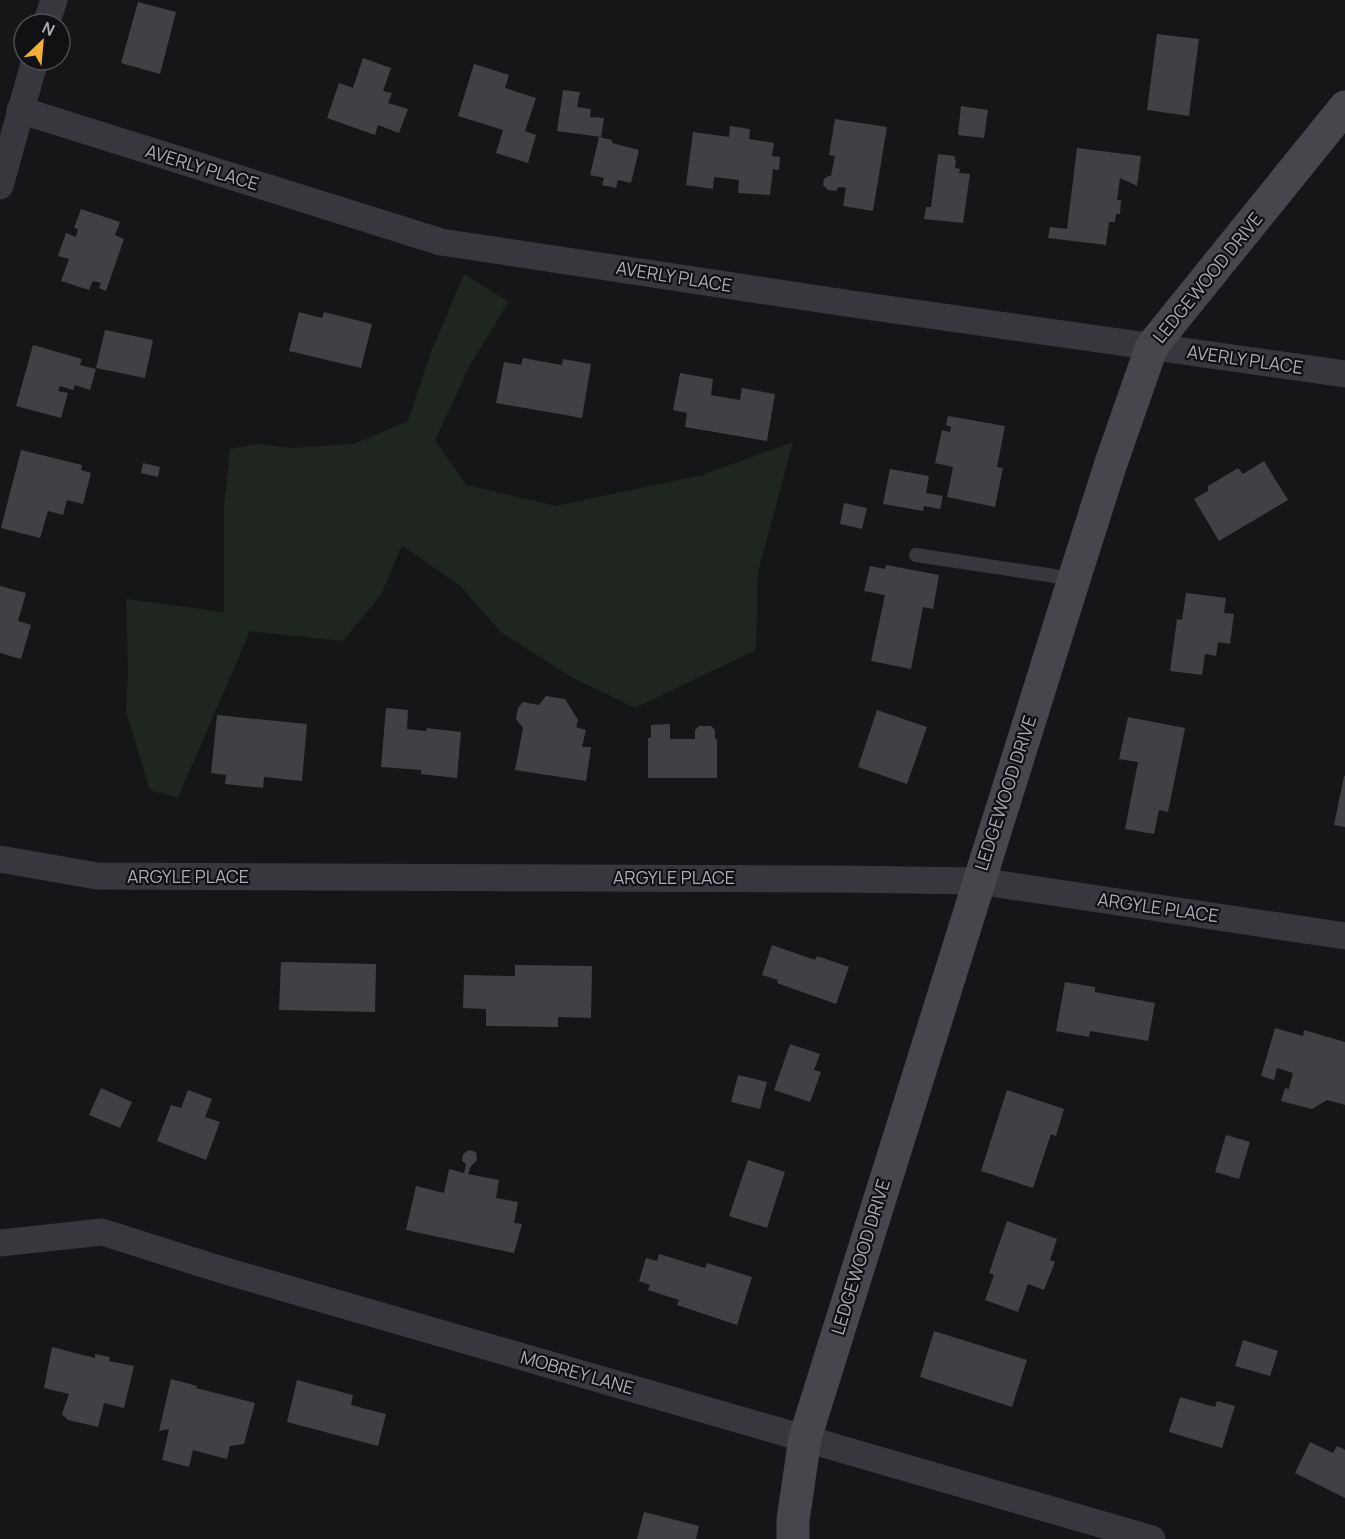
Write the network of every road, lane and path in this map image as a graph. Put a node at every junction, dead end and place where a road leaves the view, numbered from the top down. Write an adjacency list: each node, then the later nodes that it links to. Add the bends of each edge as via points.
1 (31, 72): 3 (street)
2 (1345, 107): 5 (street, LEDGEWOOD DRIVE)
3 (20, 110): 4 (street); 5 (street, AVERLY PLACE, via 441,242)
4 (0, 186)
5 (1152, 346): 6 (street, AVERLY PLACE); 8 (street, LEDGEWOOD DRIVE)
6 (1345, 374)
7 (916, 555): 8 (lane)
8 (1074, 579): 10 (street, LEDGEWOOD DRIVE)
9 (0, 859): 10 (street, ARGYLE PLACE, via 97,876)
10 (978, 881): 11 (street, ARGYLE PLACE); 13 (street, LEDGEWOOD DRIVE)
11 (1345, 936)
12 (0, 1243): 13 (street, MOBREY LANE, via 102,1232)
13 (805, 1438): 14 (street, LEDGEWOOD DRIVE); 15 (street, MOBREY LANE)
14 (793, 1539)
15 (1152, 1539)

